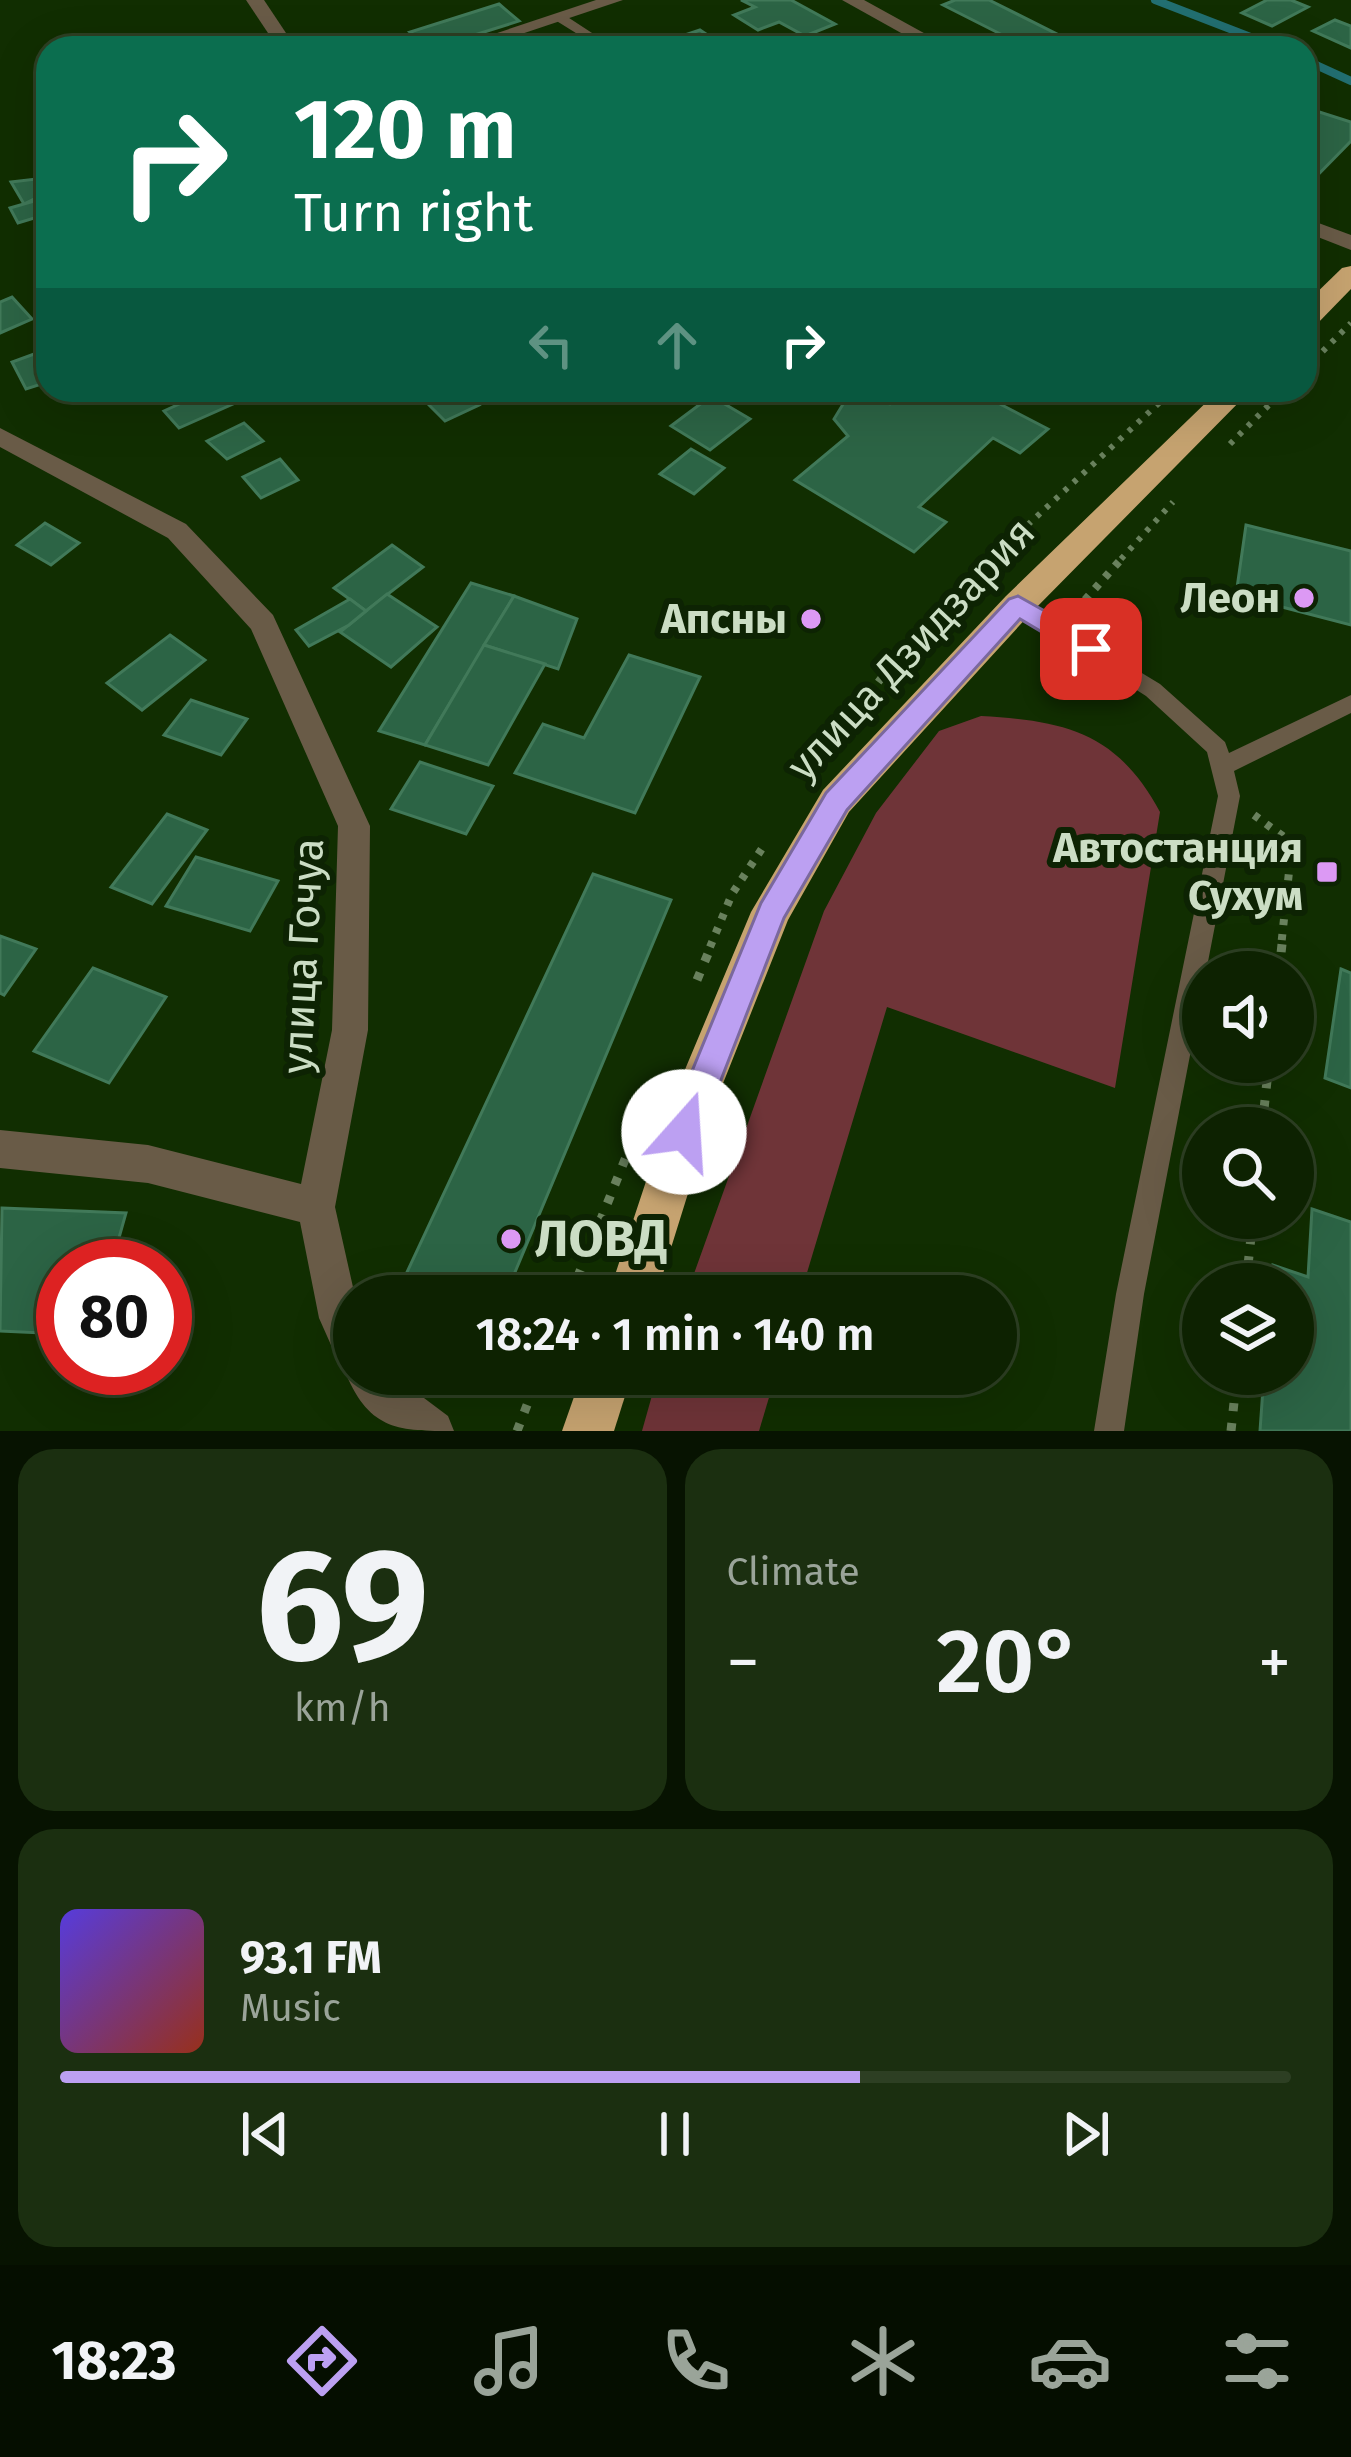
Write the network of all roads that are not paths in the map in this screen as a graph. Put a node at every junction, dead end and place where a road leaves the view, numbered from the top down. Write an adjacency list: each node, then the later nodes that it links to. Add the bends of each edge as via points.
1 (255, 0): 5 (street)
2 (614, 0): 4 (street)
3 (850, 0): 8 (street)
4 (559, 17): 6 (street); 7 (lane)
5 (279, 36)
6 (499, 36)
7 (589, 36)
8 (919, 36)
9 (1317, 229): 10 (street)
10 (1351, 243)
11 (1351, 274): 12 (highway)
12 (1317, 308)
13 (1215, 402): 15 (highway, улица Дзидзария)
14 (0, 436): 19 (street, улица Гочуа, via 177,531 263,623 354,826 350,1030)
15 (1018, 605): 17 (lane, via 1154,690 1217,748); 20 (highway, улица Дзидзария, via 836,801 771,912 698,1091)
16 (1351, 704): 17 (lane)
17 (1222, 767): 26 (lane, via 1229,796)
18 (0, 1149): 19 (street, via 148,1164)
19 (316, 1207): 21 (street)
20 (639, 1275)
21 (333, 1289)
22 (385, 1395): 24 (street)
23 (600, 1395): 25 (highway)
24 (433, 1431)
25 (589, 1431)
26 (1109, 1431)

